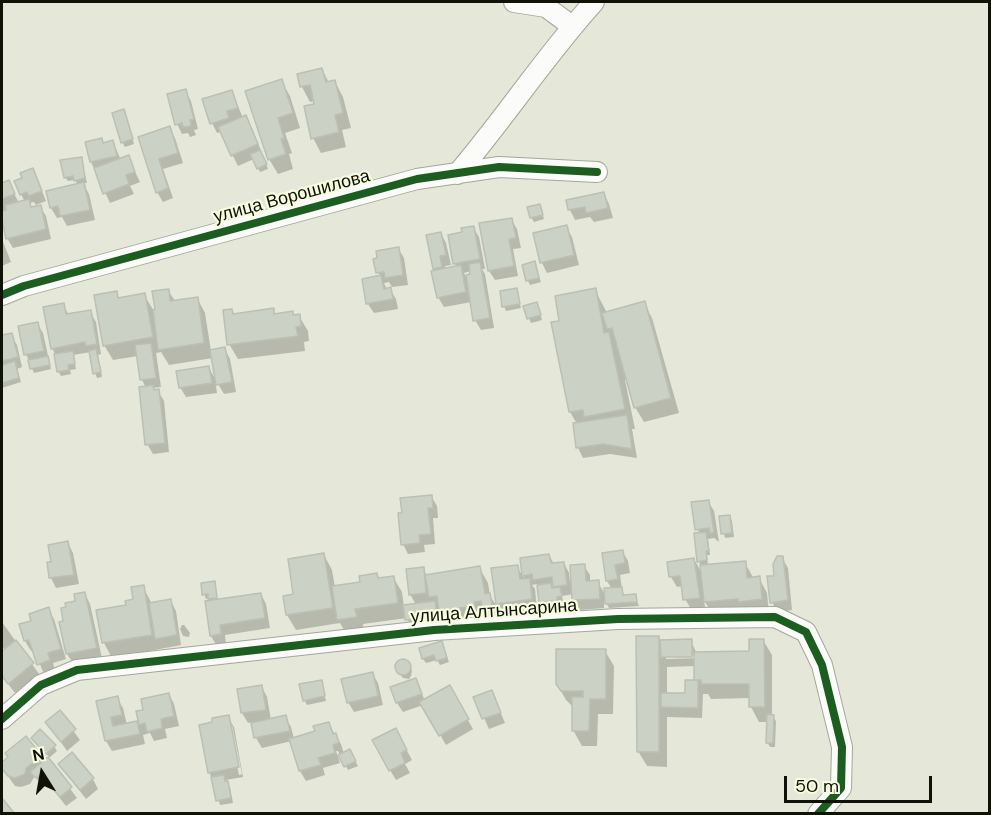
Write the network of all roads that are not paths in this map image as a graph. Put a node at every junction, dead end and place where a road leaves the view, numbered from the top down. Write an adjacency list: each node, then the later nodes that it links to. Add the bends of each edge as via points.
1 (514, 2): 3 (street, via 546,7)
2 (594, 2): 3 (street)
3 (572, 26): 5 (street)
4 (597, 172): 5 (street, улица Ворошилова, via 499,167)
5 (457, 174): 6 (street, улица Ворошилова, via 417,179)
6 (2, 295)
7 (2, 719): 8 (street, улица Алтынсарина, via 41,685 77,670 434,630 618,619 775,617 806,632 822,665 842,747 841,788)
8 (818, 813)

